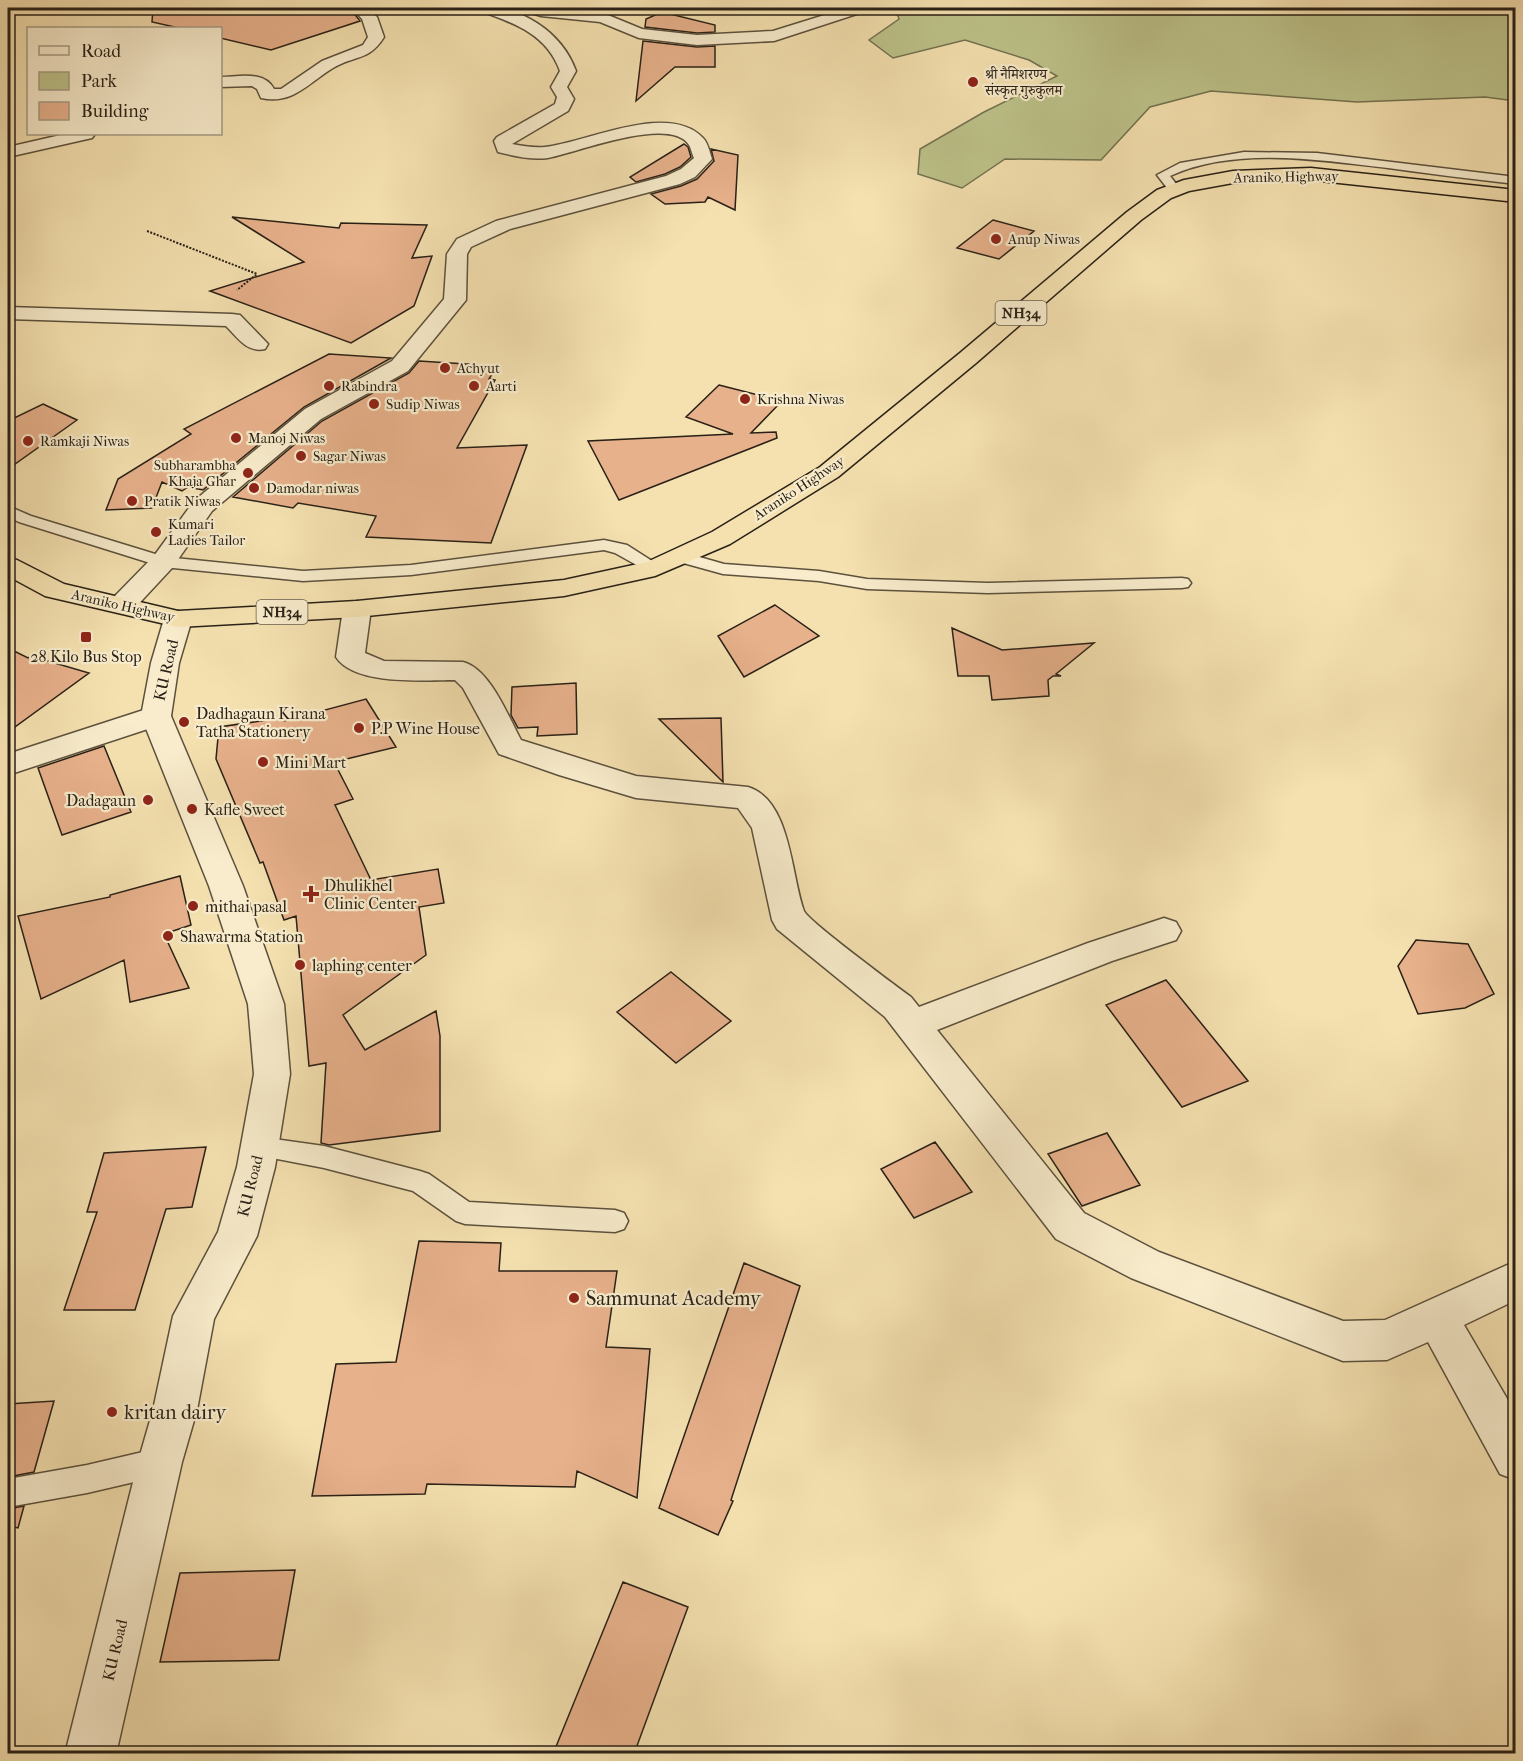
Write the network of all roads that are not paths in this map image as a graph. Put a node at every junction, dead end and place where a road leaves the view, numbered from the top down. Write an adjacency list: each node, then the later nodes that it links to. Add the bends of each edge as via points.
1 (359, 8): 5 (street, via 369,17 376,37 369,48 328,63 293,90 267,94 256,81)
2 (485, 8): 15 (street, via 548,35 565,57 568,71 559,87 566,95 562,107 503,141 504,148 548,153 625,131 672,129 699,143 703,159 673,180 503,225 464,243 457,254 455,300 400,366 313,414 203,507)
3 (530, 8): 4 (street, via 603,18 639,33 697,40 774,36)
4 (861, 8)
5 (222, 82)
6 (82, 135): 7 (street)
7 (8, 152)
8 (1515, 181): 9 (lane, via 1348,159 1244,155 1184,165 1167,172 1163,175)
9 (1175, 190): 10 (highway, Araniko Highway / NH34, via 1233,177 1311,174); 14 (highway, Araniko Highway / NH34, via 1134,216 829,472 721,538)
10 (1515, 196)
11 (8, 313): 12 (street, via 232,320)
12 (257, 344)
13 (8, 511): 15 (lane)
14 (682, 557): 17 (highway, Araniko Highway / NH34); 18 (lane, via 723,569 867,584 988,588)
15 (163, 562): 17 (lane, via 303,576 411,570 604,545 621,549); 19 (street)
16 (8, 566): 19 (highway, Araniko Highway / NH34, via 55,590)
17 (655, 568): 20 (highway, Araniko Highway / NH34, via 564,588)
18 (1182, 583)
19 (122, 605): 21 (highway, Araniko Highway / NH34)
20 (357, 609): 21 (highway, Araniko Highway / NH34); 25 (street, via 350,657 380,670 463,671 475,683 510,747 636,787 748,798 768,826 789,920 898,1007)
21 (178, 619): 22 (street, KU Road)
22 (156, 716): 23 (street); 26 (street, KU Road, via 226,886 266,1004 272,1074)
23 (8, 765)
24 (1164, 931): 25 (street)
25 (912, 1025): 29 (street, via 1070,1226 1145,1265 1343,1341 1387,1340)
26 (260, 1148): 27 (lane, via 324,1157 420,1182 465,1213); 31 (street, KU Road, via 237,1236 194,1316)
27 (615, 1221)
28 (1515, 1280): 29 (street)
29 (1437, 1317): 30 (street)
30 (1515, 1458)
31 (160, 1462): 32 (lane); 33 (street, KU Road)
32 (8, 1493)
33 (90, 1754)

